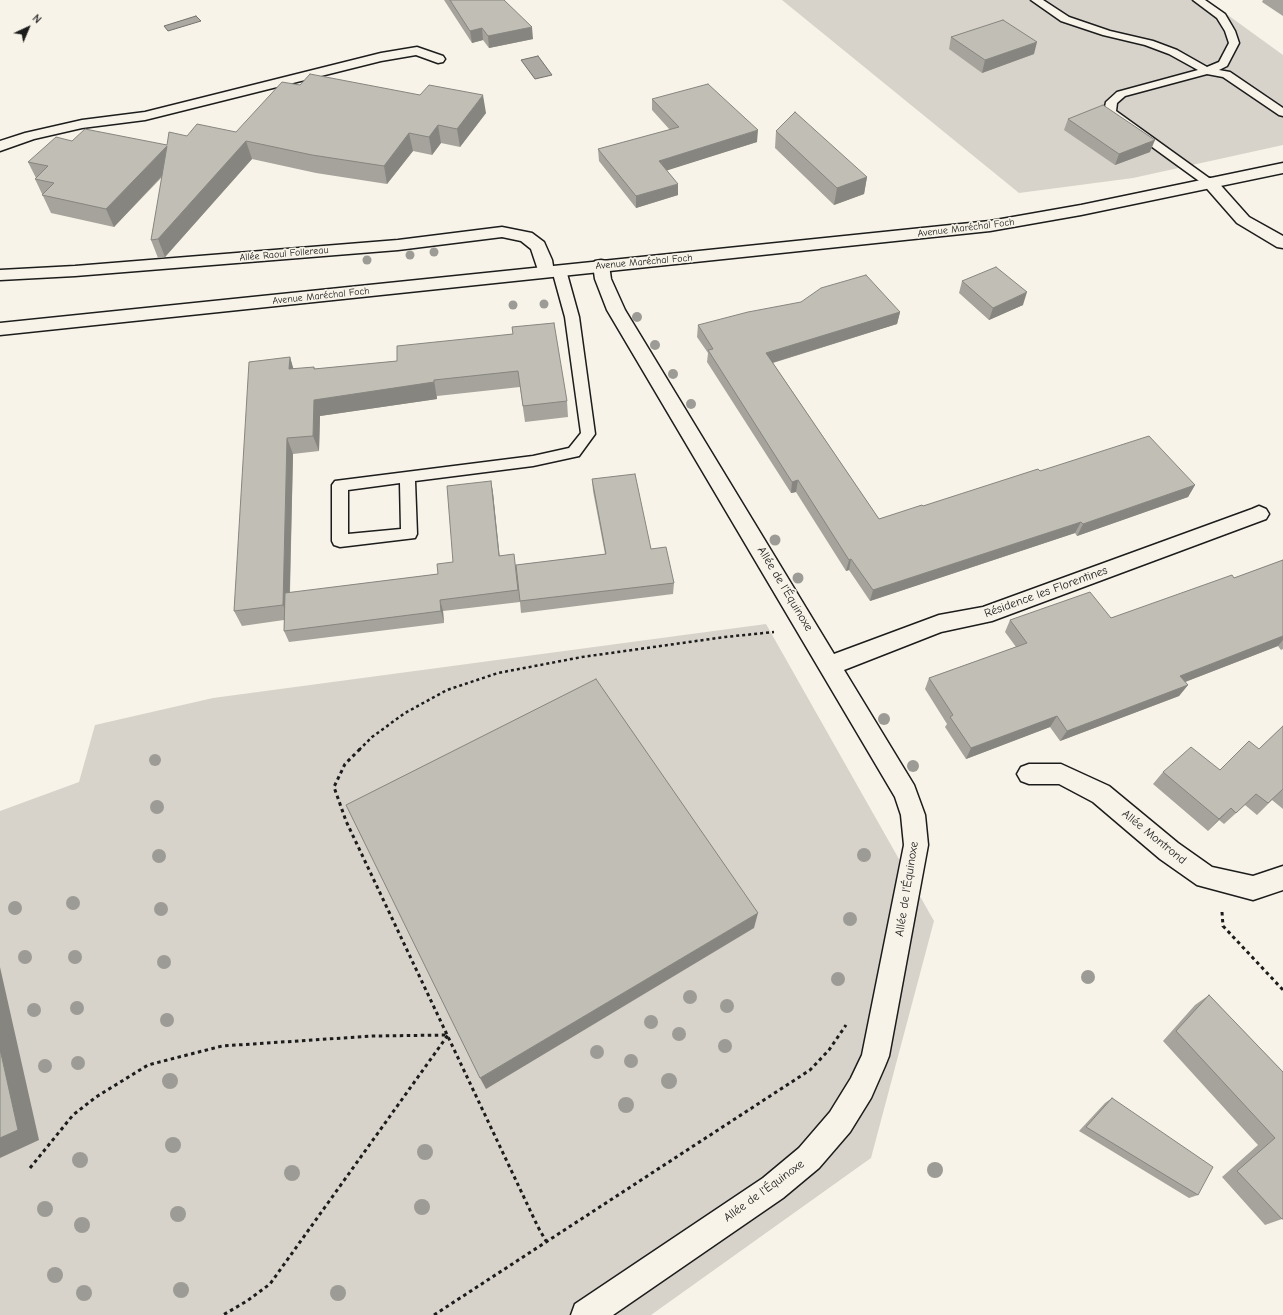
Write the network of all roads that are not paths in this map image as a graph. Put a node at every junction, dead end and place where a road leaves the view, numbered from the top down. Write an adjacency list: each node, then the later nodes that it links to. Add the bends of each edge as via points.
1 (1036, 0): 4 (lane, via 1065,19 1149,43 1173,52)
2 (1198, 0): 4 (lane, via 1221,16 1234,43 1223,64)
3 (438, 59): 6 (street, via 417,51 381,56 144,116 82,124)
4 (1208, 71): 5 (lane, via 1226,74); 8 (lane, via 1121,94 1112,102 1110,112)
5 (1283, 114)
6 (0, 146)
7 (1283, 168): 8 (street, Avenue Maréchal Foch)
8 (1210, 183): 9 (street, via 1243,220); 10 (street, Avenue Maréchal Foch, via 990,226)
9 (1283, 243)
10 (601, 266): 11 (street, Avenue Maréchal Foch); 16 (street, Allée de l'Équinoxe, via 603,279 616,310)
11 (553, 271): 12 (street, Allée Raoul Follereau, via 544,260 538,246 526,237 502,232 390,245); 13 (street, Avenue Maréchal Foch); 14 (lane, via 572,317 588,434 574,452 533,461)
12 (0, 275)
13 (0, 329)
14 (407, 478): 14 (lane, via 340,485 340,541 409,534)
15 (1259, 514): 16 (street, Résidence les Florentines, via 984,615 939,624)
16 (830, 665): 19 (street, Allée de l'Équinoxe, via 906,793 916,832 914,859 875,1056 861,1088 840,1122 800,1167)
17 (1029, 774): 18 (street, Allée Montrond, via 1061,774 1101,794 1169,851 1206,877 1253,888)
18 (1283, 878)
19 (586, 1315)

